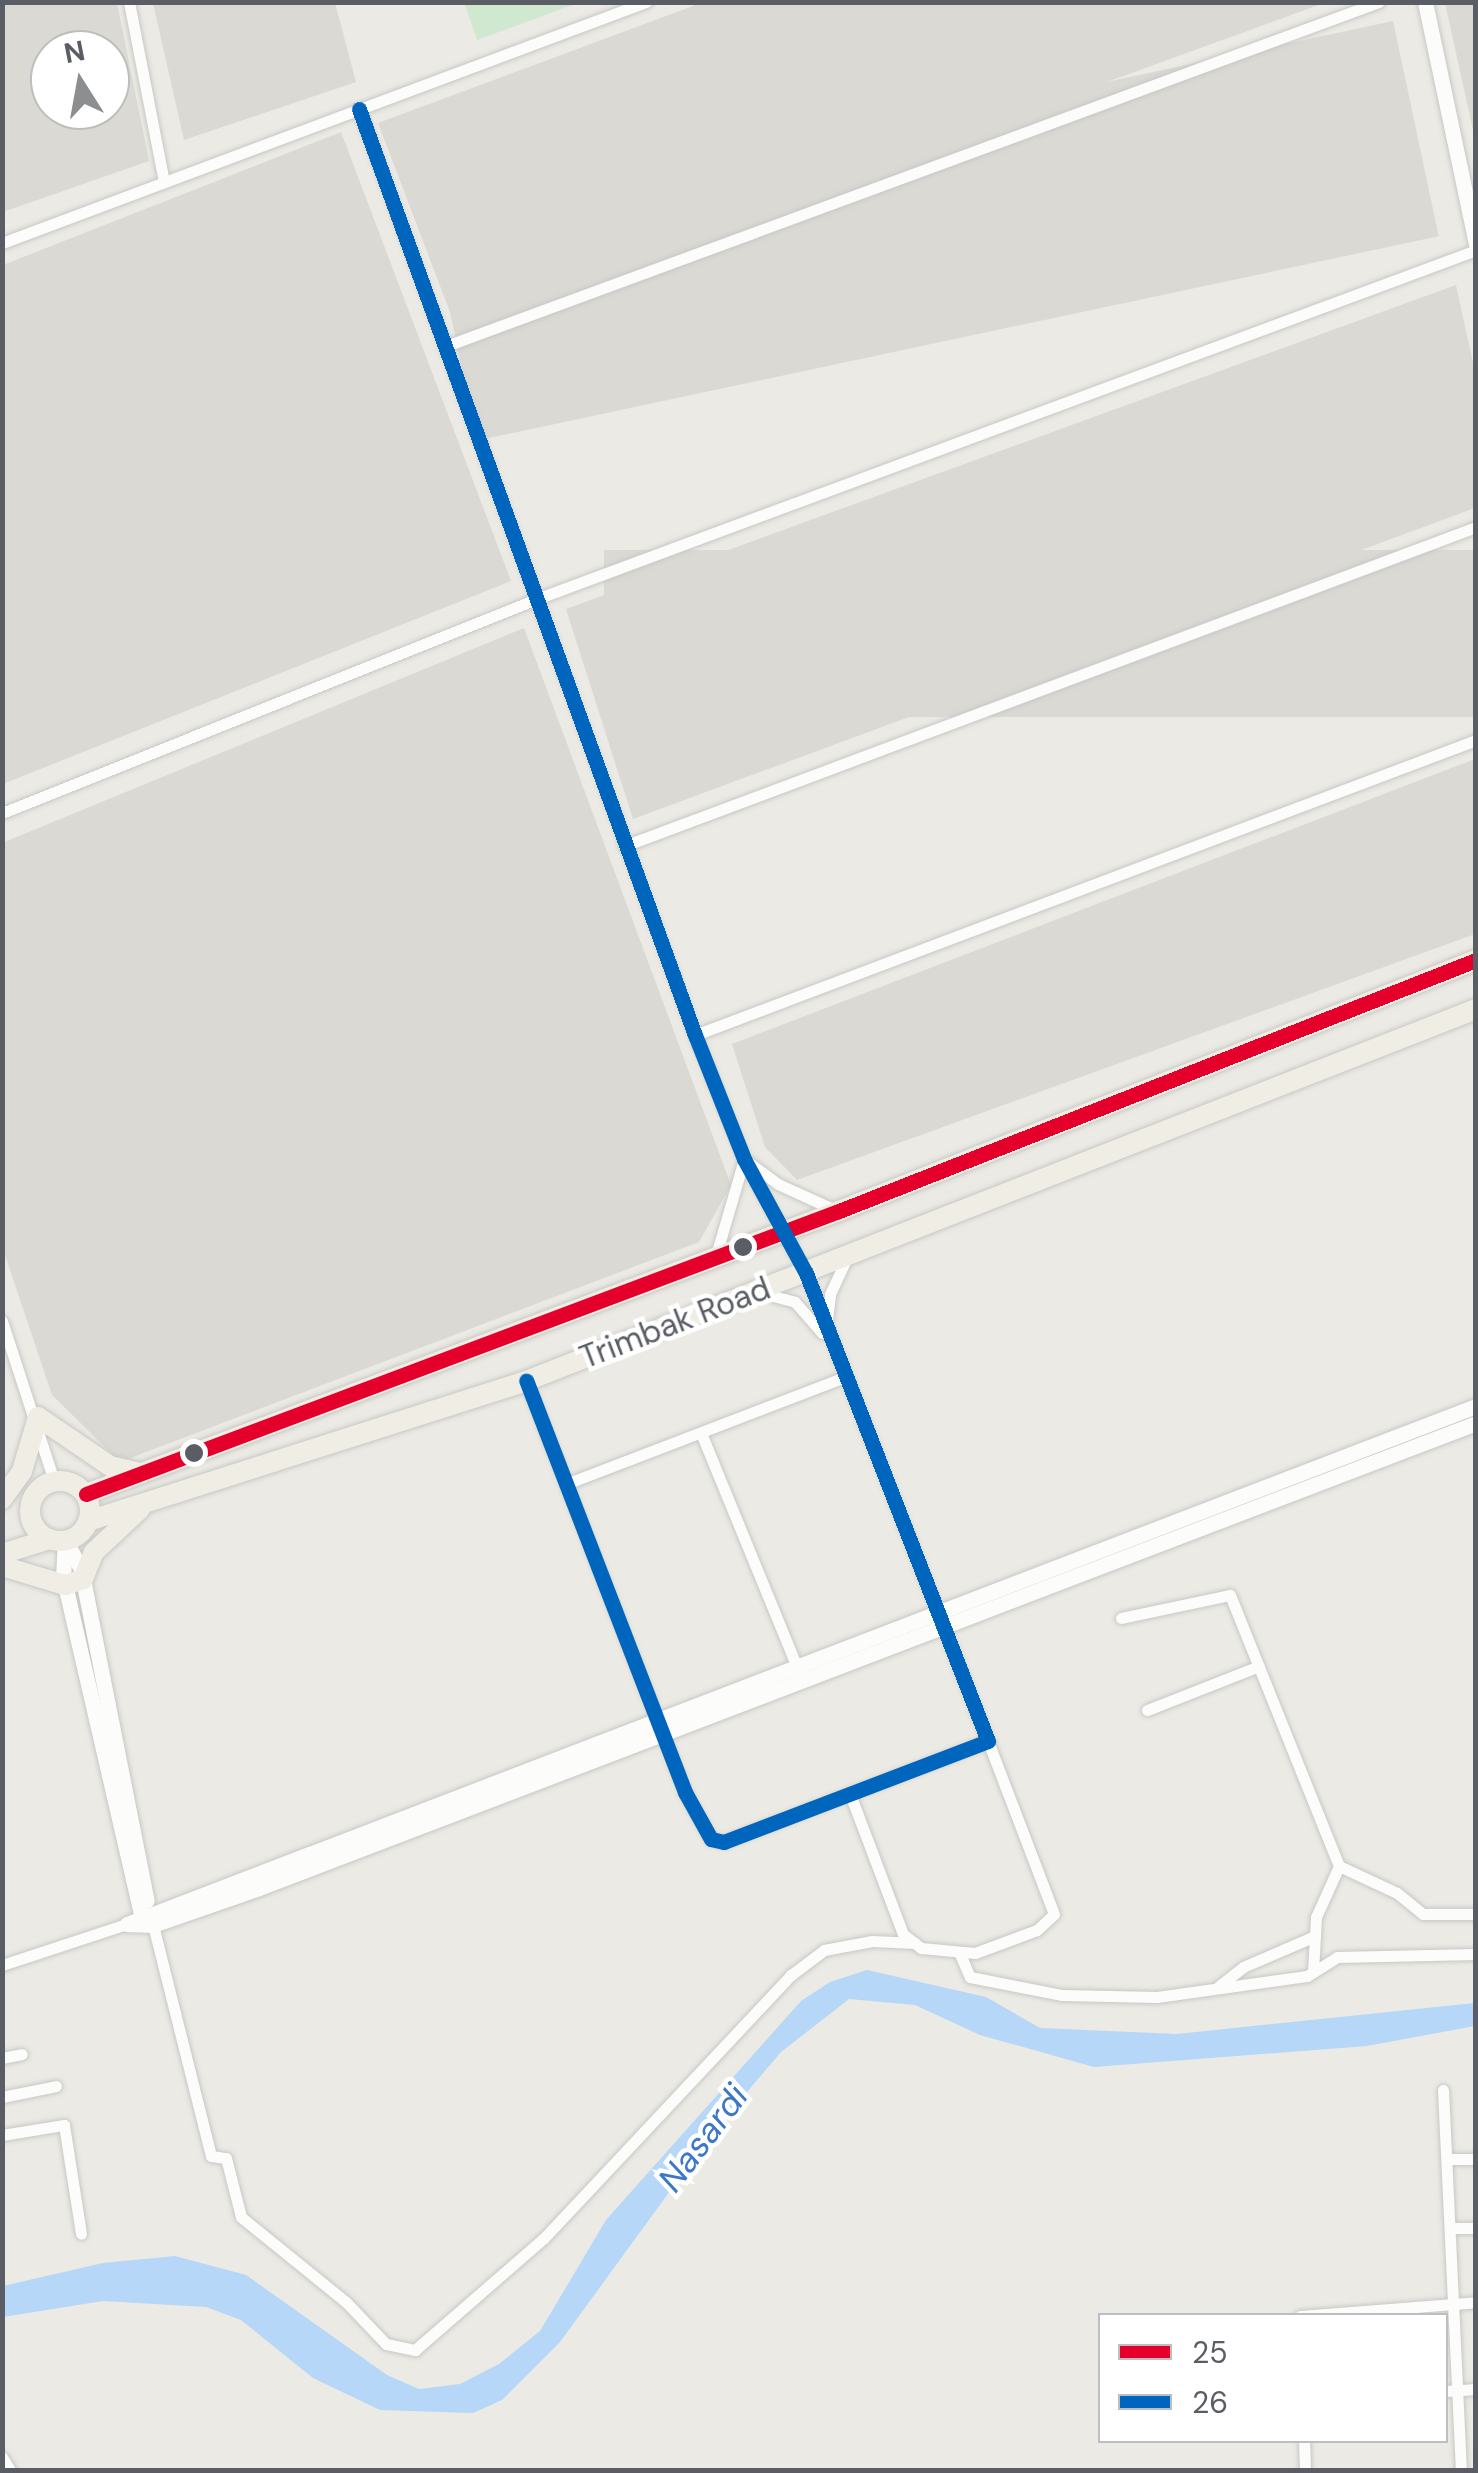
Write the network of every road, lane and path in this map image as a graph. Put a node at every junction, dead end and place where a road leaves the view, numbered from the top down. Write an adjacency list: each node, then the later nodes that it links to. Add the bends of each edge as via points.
1 (129, 2): 6 (street)
2 (646, 2): 5 (street)
3 (1380, 2): 9 (street)
4 (1425, 2): 8 (street)
5 (359, 110): 6 (street); 9 (street)
6 (164, 182): 7 (street)
7 (2, 242)
8 (1476, 247): 11 (street)
9 (446, 346): 11 (street)
10 (1476, 527): 14 (street)
11 (539, 598): 13 (street); 14 (street)
12 (1476, 740): 17 (street)
13 (2, 813)
14 (624, 846): 17 (street)
15 (1476, 960): 19 (highway)
16 (1476, 1009): 22 (highway, Trimbak Road)
17 (695, 1035): 18 (street)
18 (744, 1159): 19 (street, via 778,1184); 20 (street); 21 (street)
19 (839, 1211): 20 (highway)
20 (780, 1230): 21 (highway); 23 (street)
21 (716, 1256): 33 (highway)
22 (848, 1256): 23 (highway, Trimbak Road); 26 (street, via 826,1315)
23 (806, 1273): 24 (highway, Trimbak Road); 26 (street)
24 (753, 1294): 26 (street, via 773,1292 795,1302); 28 (highway, Trimbak Road)
25 (2, 1322): 30 (street)
26 (833, 1349): 27 (street)
27 (845, 1378): 32 (street); 46 (street)
28 (526, 1381): 35 (street); 39 (highway, Trimbak Road)
29 (1476, 1406): 46 (street)
30 (38, 1417): 33 (highway, via 110,1466); 34 (street); 37 (highway, via 22,1471)
31 (1476, 1423): 48 (street)
32 (700, 1432): 35 (street); 50 (street)
33 (144, 1473): 36 (highway)
34 (54, 1482): 36 (highway, via 72,1483); 38 (highway)
35 (566, 1484): 52 (street)
36 (86, 1494): 41 (highway)
37 (2, 1499)
38 (31, 1502): 40 (highway); 42 (highway, via 32,1520)
39 (145, 1504): 41 (highway, Trimbak Road); 45 (highway, via 94,1552)
40 (2, 1513)
41 (88, 1521): 42 (highway)
42 (58, 1539): 43 (highway); 45 (street)
43 (2, 1554)
44 (2, 1566): 45 (highway)
45 (74, 1582): 57 (street)
46 (939, 1609): 48 (street); 50 (street)
47 (1121, 1618): 49 (street, via 1225,1593)
48 (946, 1626): 50 (street); 53 (street)
49 (1259, 1666): 51 (street); 55 (street)
50 (800, 1673): 52 (street)
51 (1147, 1710)
52 (662, 1726): 54 (street, via 710,1839 724,1842); 57 (street)
53 (988, 1741): 54 (street); 60 (street, via 1054,1914 1037,1930)
54 (850, 1794): 59 (street, via 903,1934)
55 (1339, 1866): 56 (street, via 1398,1893 1423,1914); 58 (street, via 1316,1917)
56 (1476, 1914)
57 (143, 1921): 59 (street, via 211,2156 226,2158 241,2217 346,2302 386,2344 415,2350 544,2238 791,1976 824,1950 872,1941); 62 (street)
58 (1315, 1936): 63 (street); 64 (street, via 1243,1968)
59 (915, 1943): 60 (street)
60 (960, 1954): 64 (street, via 970,1977 1062,1995 1157,1997)
61 (1476, 1954): 63 (street, via 1337,1957)
62 (2, 1965)
63 (1313, 1972): 64 (street)
64 (1216, 1988)
65 (22, 2054): 66 (street)
66 (2, 2058)
67 (56, 2086): 69 (street)
68 (1443, 2090): 71 (street)
69 (2, 2097)
70 (2, 2135): 75 (street, via 64,2125)
71 (1447, 2159): 72 (street); 73 (street)
72 (1476, 2159)
73 (1450, 2228): 74 (street); 77 (street)
74 (1476, 2228)
75 (81, 2234)
76 (1476, 2302): 77 (street)
77 (1454, 2303): 78 (street); 80 (street)
78 (1336, 2313)
79 (1476, 2389): 80 (street)
80 (1452, 2390): 85 (street)
81 (1304, 2443): 84 (street)
82 (2, 2457): 83 (street)
83 (10, 2470)
84 (1304, 2470)
85 (1461, 2470)

